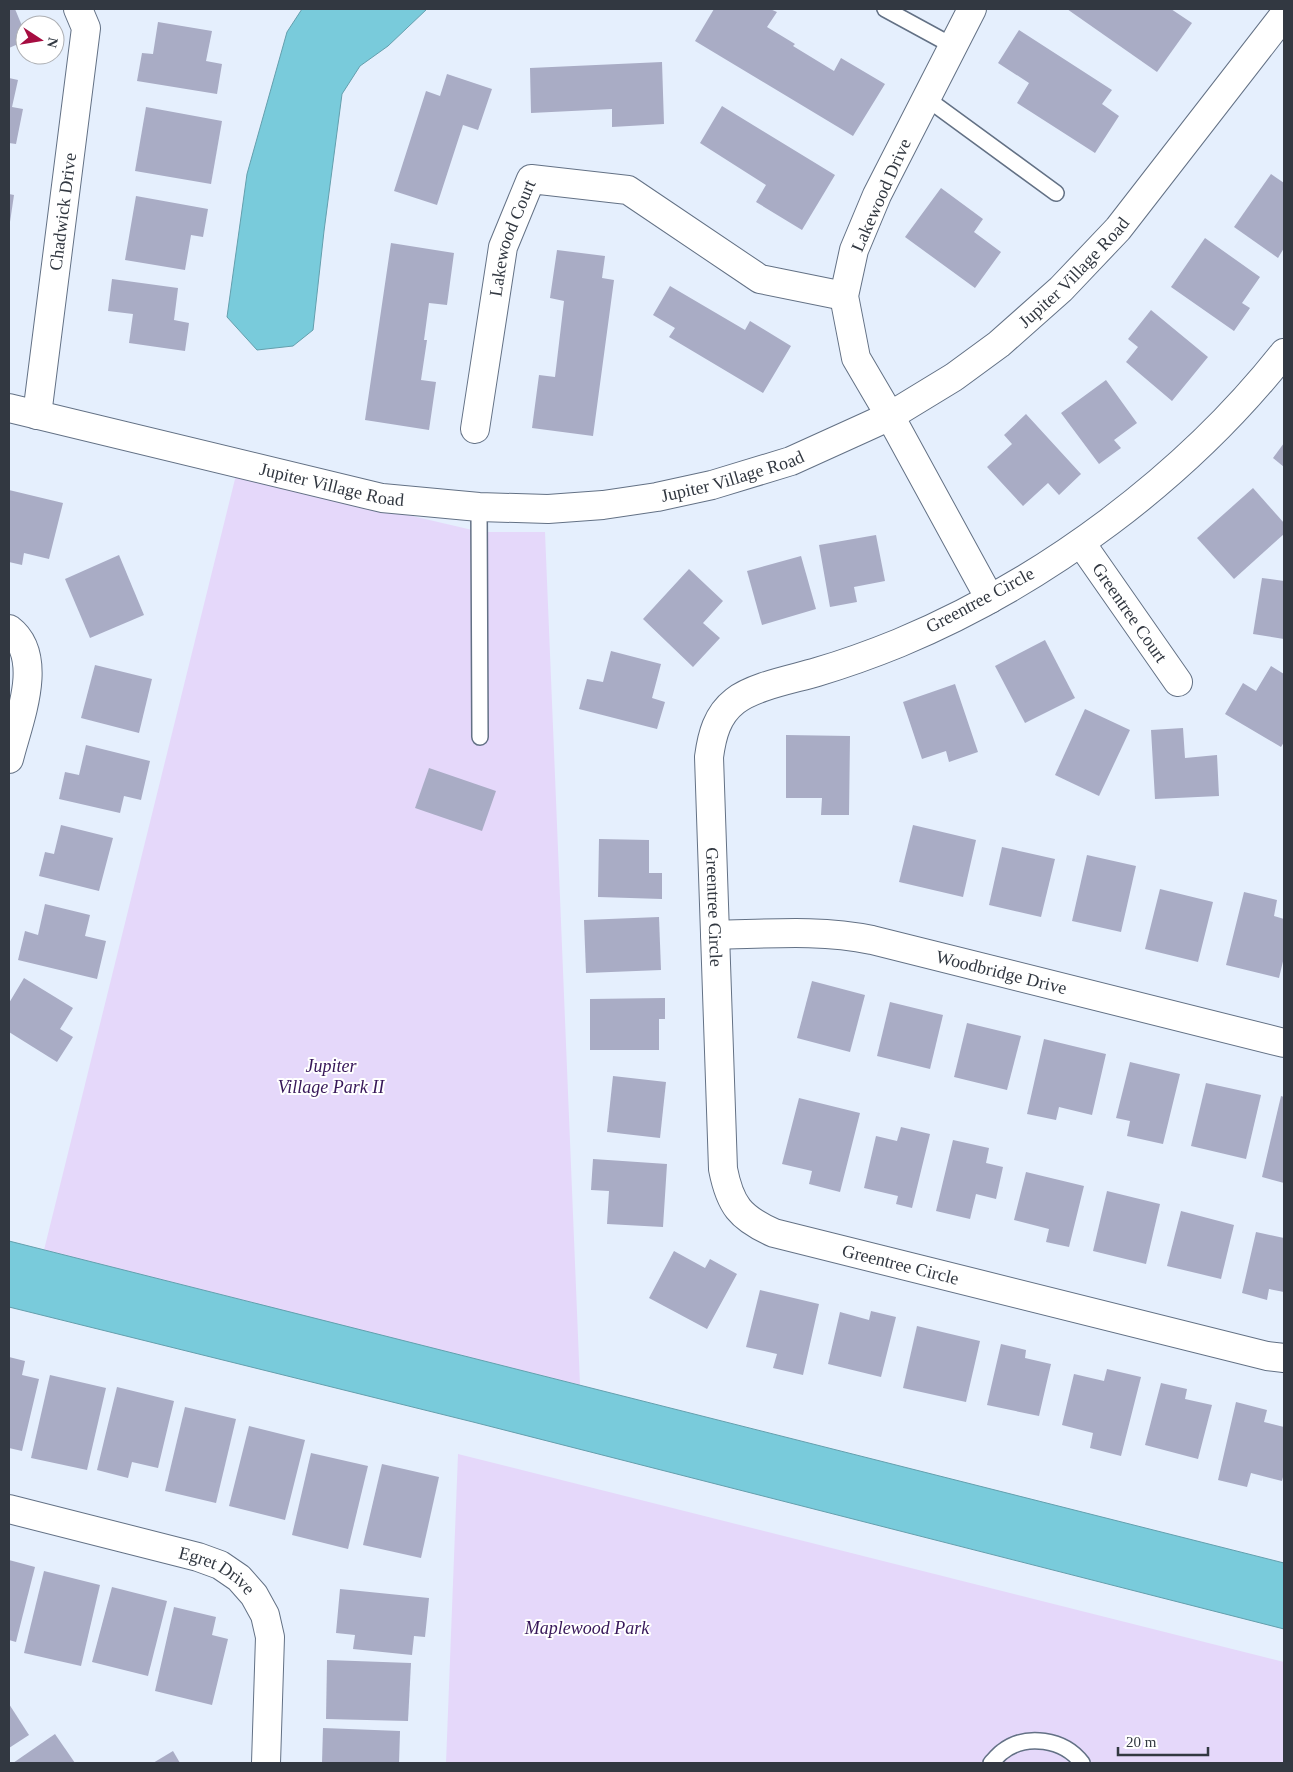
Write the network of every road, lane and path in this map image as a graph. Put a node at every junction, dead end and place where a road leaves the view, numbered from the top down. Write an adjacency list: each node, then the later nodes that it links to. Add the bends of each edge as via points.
1 (78, 9): 11 (street, Chadwick Drive, via 86,28)
2 (884, 9): 5 (lane)
3 (972, 9): 5 (street, Lakewood Drive)
4 (1284, 15): 12 (street, Jupiter Village Road, via 1118,229 1061,289 999,344 954,377)
5 (952, 46): 6 (street, Lakewood Drive)
6 (926, 98): 7 (lane); 8 (street, Lakewood Drive, via 877,195 854,250)
7 (1056, 193)
8 (844, 296): 12 (street, Lakewood Drive, via 856,358); 13 (street, Lakewood Court, via 760,279 628,190 531,179 503,247)
9 (1284, 353): 15 (street, Greentree Circle, via 1208,438 1146,493)
10 (9, 408): 11 (street, Jupiter Village Road)
11 (37, 415): 14 (street, Jupiter Village Road, via 382,498)
12 (890, 416): 14 (street, Jupiter Village Road, via 791,460 712,486 603,505 548,509); 16 (street, Lakewood Drive)
13 (476, 429)
14 (479, 507): 19 (lane)
15 (1081, 543): 16 (street, Greentree Circle); 18 (street, Greentree Court)
16 (990, 599): 21 (street, Greentree Circle, via 898,643 755,690 736,700 721,716 712,736 709,757)
17 (9, 629): 20 (street, via 23,648 29,668 27,689)
18 (1178, 682)
19 (480, 737)
20 (9, 759)
21 (715, 935): 22 (street, Woodbridge Drive, via 821,932 847,935); 23 (street, Greentree Circle, via 723,1169 727,1191 738,1209 754,1224 783,1235)
22 (1284, 1043)
23 (1284, 1358)
24 (9, 1509): 25 (street, Egret Drive, via 198,1557 220,1565 239,1578 254,1595 270,1637)
25 (266, 1763)
26 (991, 1763): 27 (lane, via 1002,1751 1020,1742 1044,1740 1063,1746)
27 (1082, 1763)

